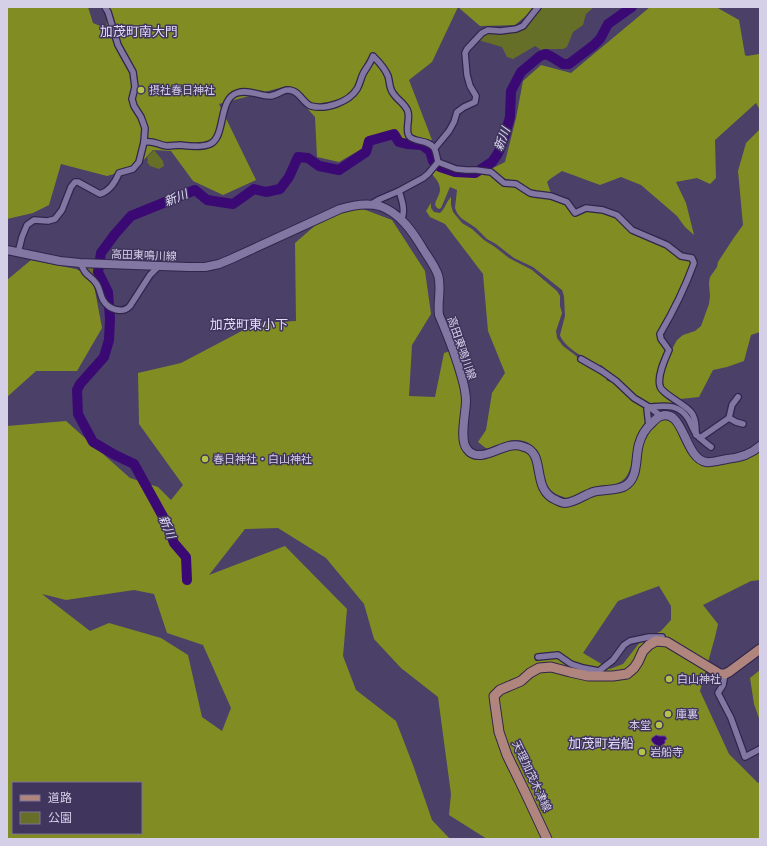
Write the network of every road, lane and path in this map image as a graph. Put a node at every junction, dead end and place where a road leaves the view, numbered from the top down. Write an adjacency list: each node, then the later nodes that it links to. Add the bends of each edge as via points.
1 (105, 7): 3 (street, via 118,45 133,72 135,87 132,99 145,128)
2 (538, 7): 4 (street, via 523,26 500,31 488,30 467,49 467,75 476,96 475,102 457,112 449,131)
3 (144, 142): 4 (street, via 150,141 167,146 208,145 215,138 230,98 245,92 269,96 288,89 295,91 309,106 328,107 337,104 357,90 373,56 388,75 390,90 405,105 409,121 408,135); 10 (street, via 139,162 133,169 119,173 113,186 105,192 100,194 75,182 55,219 34,220 27,225)
4 (435, 148): 5 (street)
5 (438, 162): 6 (street, via 423,178); 20 (street, via 456,170 491,172 504,183 516,184 530,193 551,196 567,202 575,213 586,208 618,215 632,230 667,246 681,256 692,258 694,263 689,276 660,334 669,350 659,379 663,391 691,412)
6 (399, 191): 7 (street); 8 (street, via 404,217)
7 (369, 205): 8 (main road, 高田東鳴川線, via 379,206); 12 (main road, 高田東鳴川線, via 353,205 340,209 220,264 205,267)
8 (401, 220): 19 (main road, 高田東鳴川線, via 418,242 438,276 438,310 465,388 463,438 466,448 471,453 484,455 509,446 525,447 534,454 540,480 547,494 564,503 600,490 619,488 631,481 639,444)
9 (7, 250): 10 (main road, 高田東鳴川線)
10 (18, 253): 11 (main road, 高田東鳴川線)
11 (80, 263): 12 (main road, 高田東鳴川線); 12 (street, via 96,282 104,301 114,309 123,310 128,309 150,275)
12 (159, 266)
13 (582, 359): 15 (street, via 602,370 634,398)
14 (738, 397): 17 (street, via 732,405)
15 (649, 407): 16 (street); 19 (street); 20 (street, via 664,405 679,410 686,415)
16 (661, 416): 19 (main road, 高田東鳴川線); 21 (main road, via 669,416 678,422 698,459 706,462 737,458)
17 (729, 418): 18 (street); 20 (street)
18 (743, 424)
19 (649, 426)
20 (698, 436): 22 (street)
21 (760, 446)
22 (711, 447)
23 (667, 642): 25 (street, via 663,637 630,641 599,671 571,664 558,655); 26 (main road, via 720,674); 28 (main road, 天理加茂木津線, via 656,641 649,645 627,674 588,676 551,667 538,668 494,696 499,732 507,755)
24 (760, 649): 26 (main road)
25 (538, 657)
26 (725, 674): 27 (street, via 718,693 731,718 745,756)
27 (760, 749)
28 (547, 839)

